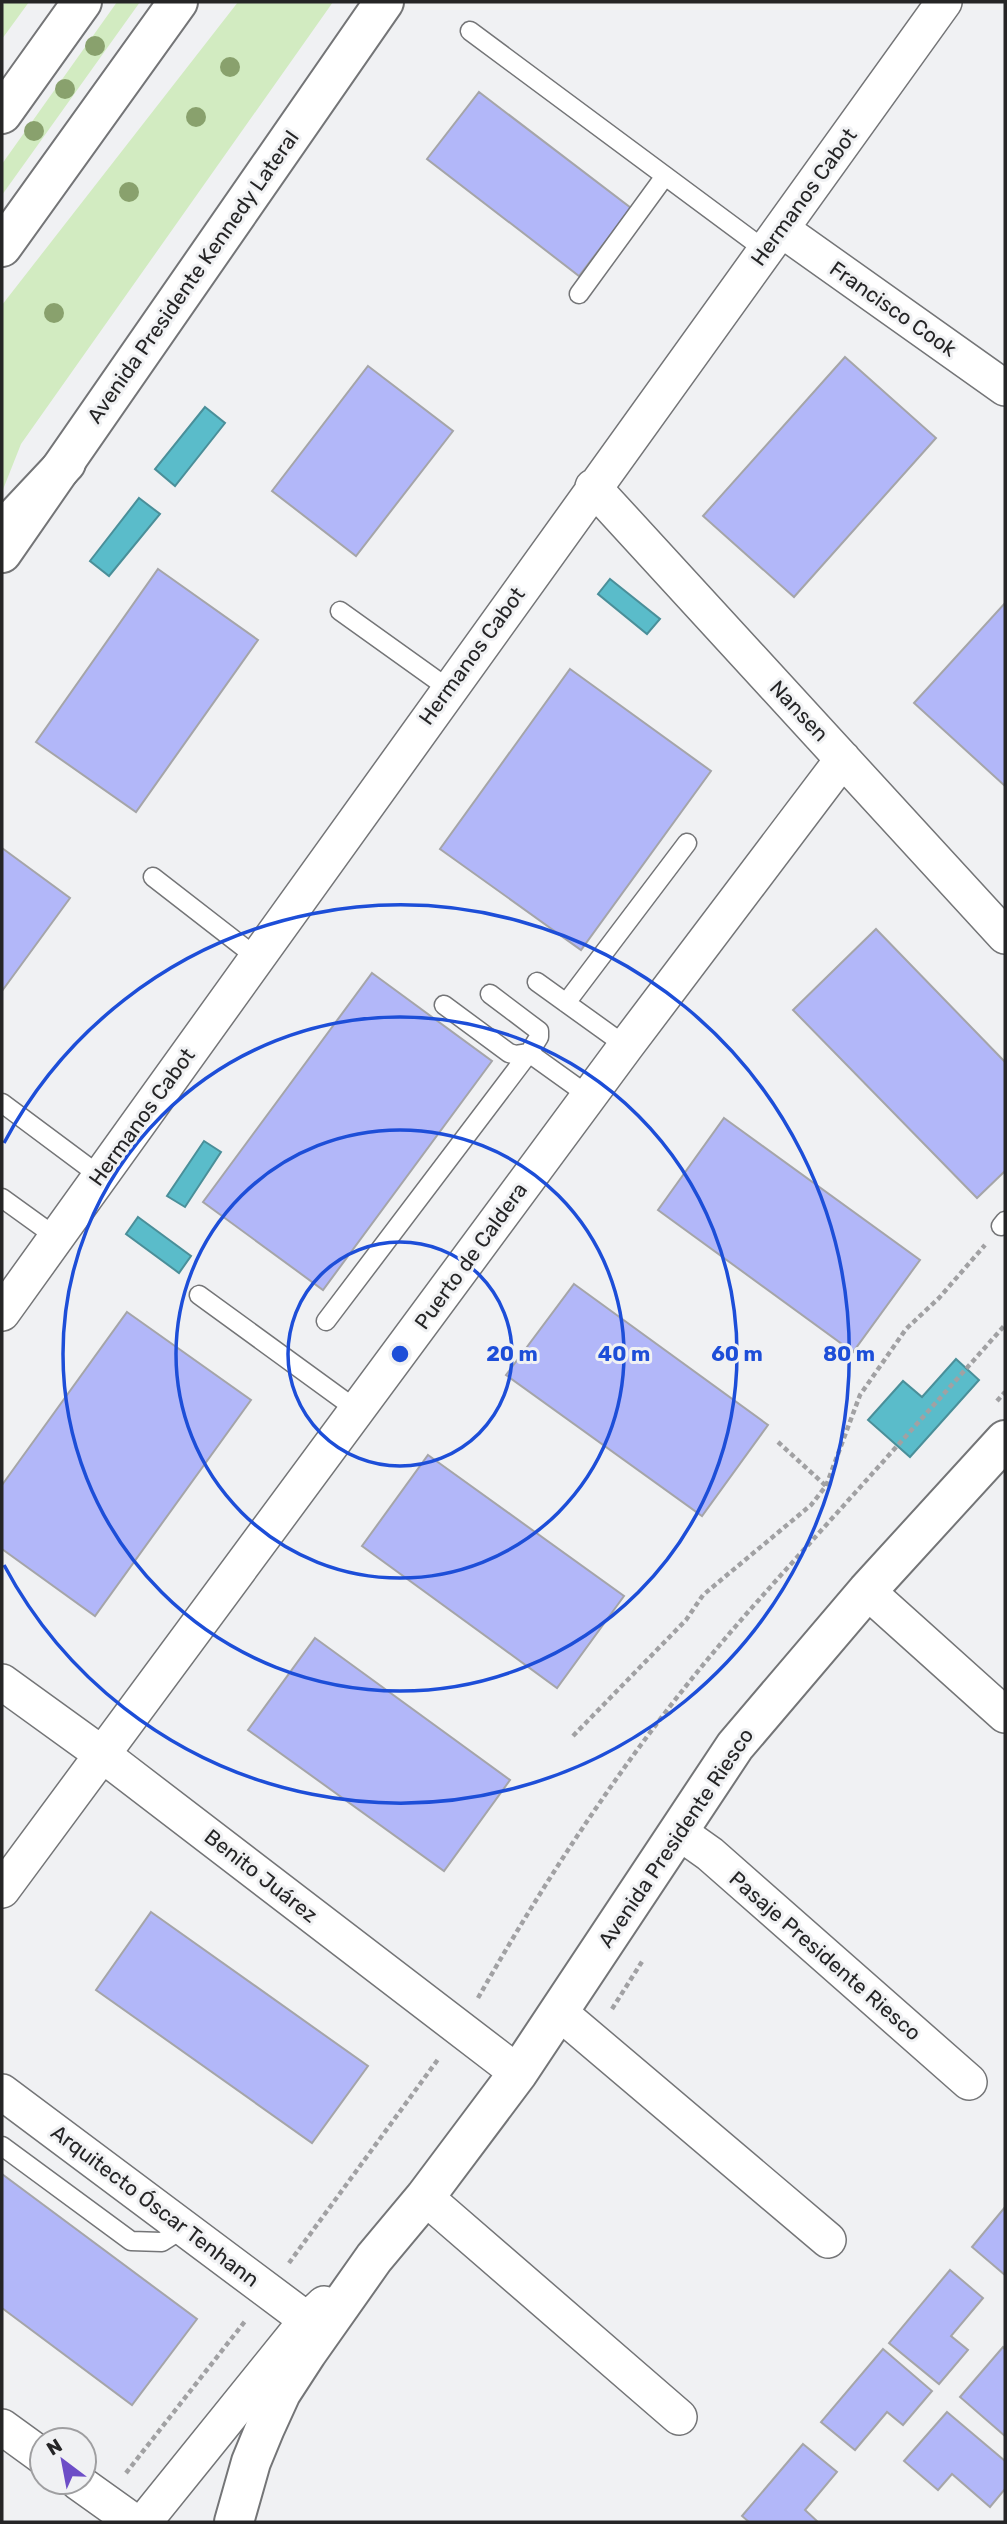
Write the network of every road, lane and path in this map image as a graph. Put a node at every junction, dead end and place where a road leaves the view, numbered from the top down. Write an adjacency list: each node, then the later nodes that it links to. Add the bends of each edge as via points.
1 (82, 2): 6 (main road)
2 (178, 2): 9 (main road)
3 (384, 2): 12 (main road, Avenida Presidente Kennedy Lateral)
4 (944, 2): 8 (street, Hermanos Cabot)
5 (470, 31): 7 (lane)
6 (2, 114)
7 (665, 176): 8 (lane); 10 (lane)
8 (773, 239): 11 (street, Francisco Cook); 13 (street, Hermanos Cabot)
9 (2, 247)
10 (579, 294)
11 (1005, 388)
12 (66, 463): 14 (main road); 15 (main road, Avenida Presidente Kennedy Lateral)
13 (593, 487): 17 (street, Hermanos Cabot); 18 (street, Nansen)
14 (2, 531)
15 (2, 553)
16 (341, 611): 17 (lane)
17 (449, 689): 22 (street, Hermanos Cabot)
18 (843, 759): 21 (street, Nansen); 27 (street, Puerto de Caldera)
19 (687, 843): 25 (lane)
20 (153, 877): 22 (lane)
21 (1005, 936)
22 (256, 957): 31 (street, Hermanos Cabot)
23 (537, 982): 25 (lane)
24 (490, 994): 28 (lane, via 539,1031)
25 (566, 1003): 27 (lane)
26 (444, 1005): 28 (lane, via 509,1053)
27 (626, 1046): 29 (street, Puerto de Caldera)
28 (528, 1053): 29 (lane); 37 (lane)
29 (589, 1096): 39 (street, Puerto de Caldera)
30 (2, 1103): 31 (lane)
31 (100, 1176): 34 (street, Hermanos Cabot)
32 (2, 1198): 34 (lane)
33 (1003, 1223): 42 (path, via 906,1329 860,1395)
34 (56, 1237): 36 (street, Hermanos Cabot)
35 (199, 1295): 39 (lane)
36 (2, 1313)
37 (327, 1321)
38 (1005, 1325): 51 (path, via 686,1686 567,1851)
39 (357, 1410): 47 (street, Puerto de Caldera)
40 (1005, 1440): 43 (main road, Avenida Presidente Riesco)
41 (778, 1442): 42 (path)
42 (826, 1486): 46 (path, via 811,1505 703,1595 686,1620)
43 (867, 1591): 45 (street); 48 (main road, Avenida Presidente Riesco, via 735,1746)
44 (2, 1682): 47 (street, Benito Juárez)
45 (1005, 1715)
46 (573, 1736)
47 (103, 1755): 49 (street, Puerto de Caldera); 51 (street, Benito Juárez)
48 (679, 1832): 50 (main road, Avenida Presidente Riesco); 53 (street, Pasaje Presidente Riesco, via 710,1854)
49 (2, 1891)
50 (559, 2012): 52 (main road, Avenida Presidente Riesco); 58 (street)
51 (460, 2029): 52 (street, Benito Juárez); 60 (path)
52 (518, 2073): 56 (main road, Avenida Presidente Riesco)
53 (969, 2082)
54 (3, 2096): 57 (street, Arquitecto Óscar Tenhann)
55 (2, 2146): 57 (lane, via 131,2241 162,2242)
56 (425, 2197): 59 (main road, Avenida Presidente Riesco); 62 (street)
57 (184, 2228): 60 (street, Arquitecto Óscar Tenhann)
58 (828, 2240)
59 (374, 2258): 61 (street, Avenida Presidente Riesco); 69 (main road, Avenida Presidente Riesco, via 281,2393 251,2462)
60 (269, 2290): 61 (street, Arquitecto Óscar Tenhann); 65 (path)
61 (307, 2320): 68 (street, Avenida Presidente Riesco)
62 (679, 2417)
63 (2, 2427): 64 (street)
64 (28, 2446)
65 (98, 2483)
66 (98, 2496): 67 (street)
67 (134, 2522)
68 (144, 2522)
69 (234, 2522)

